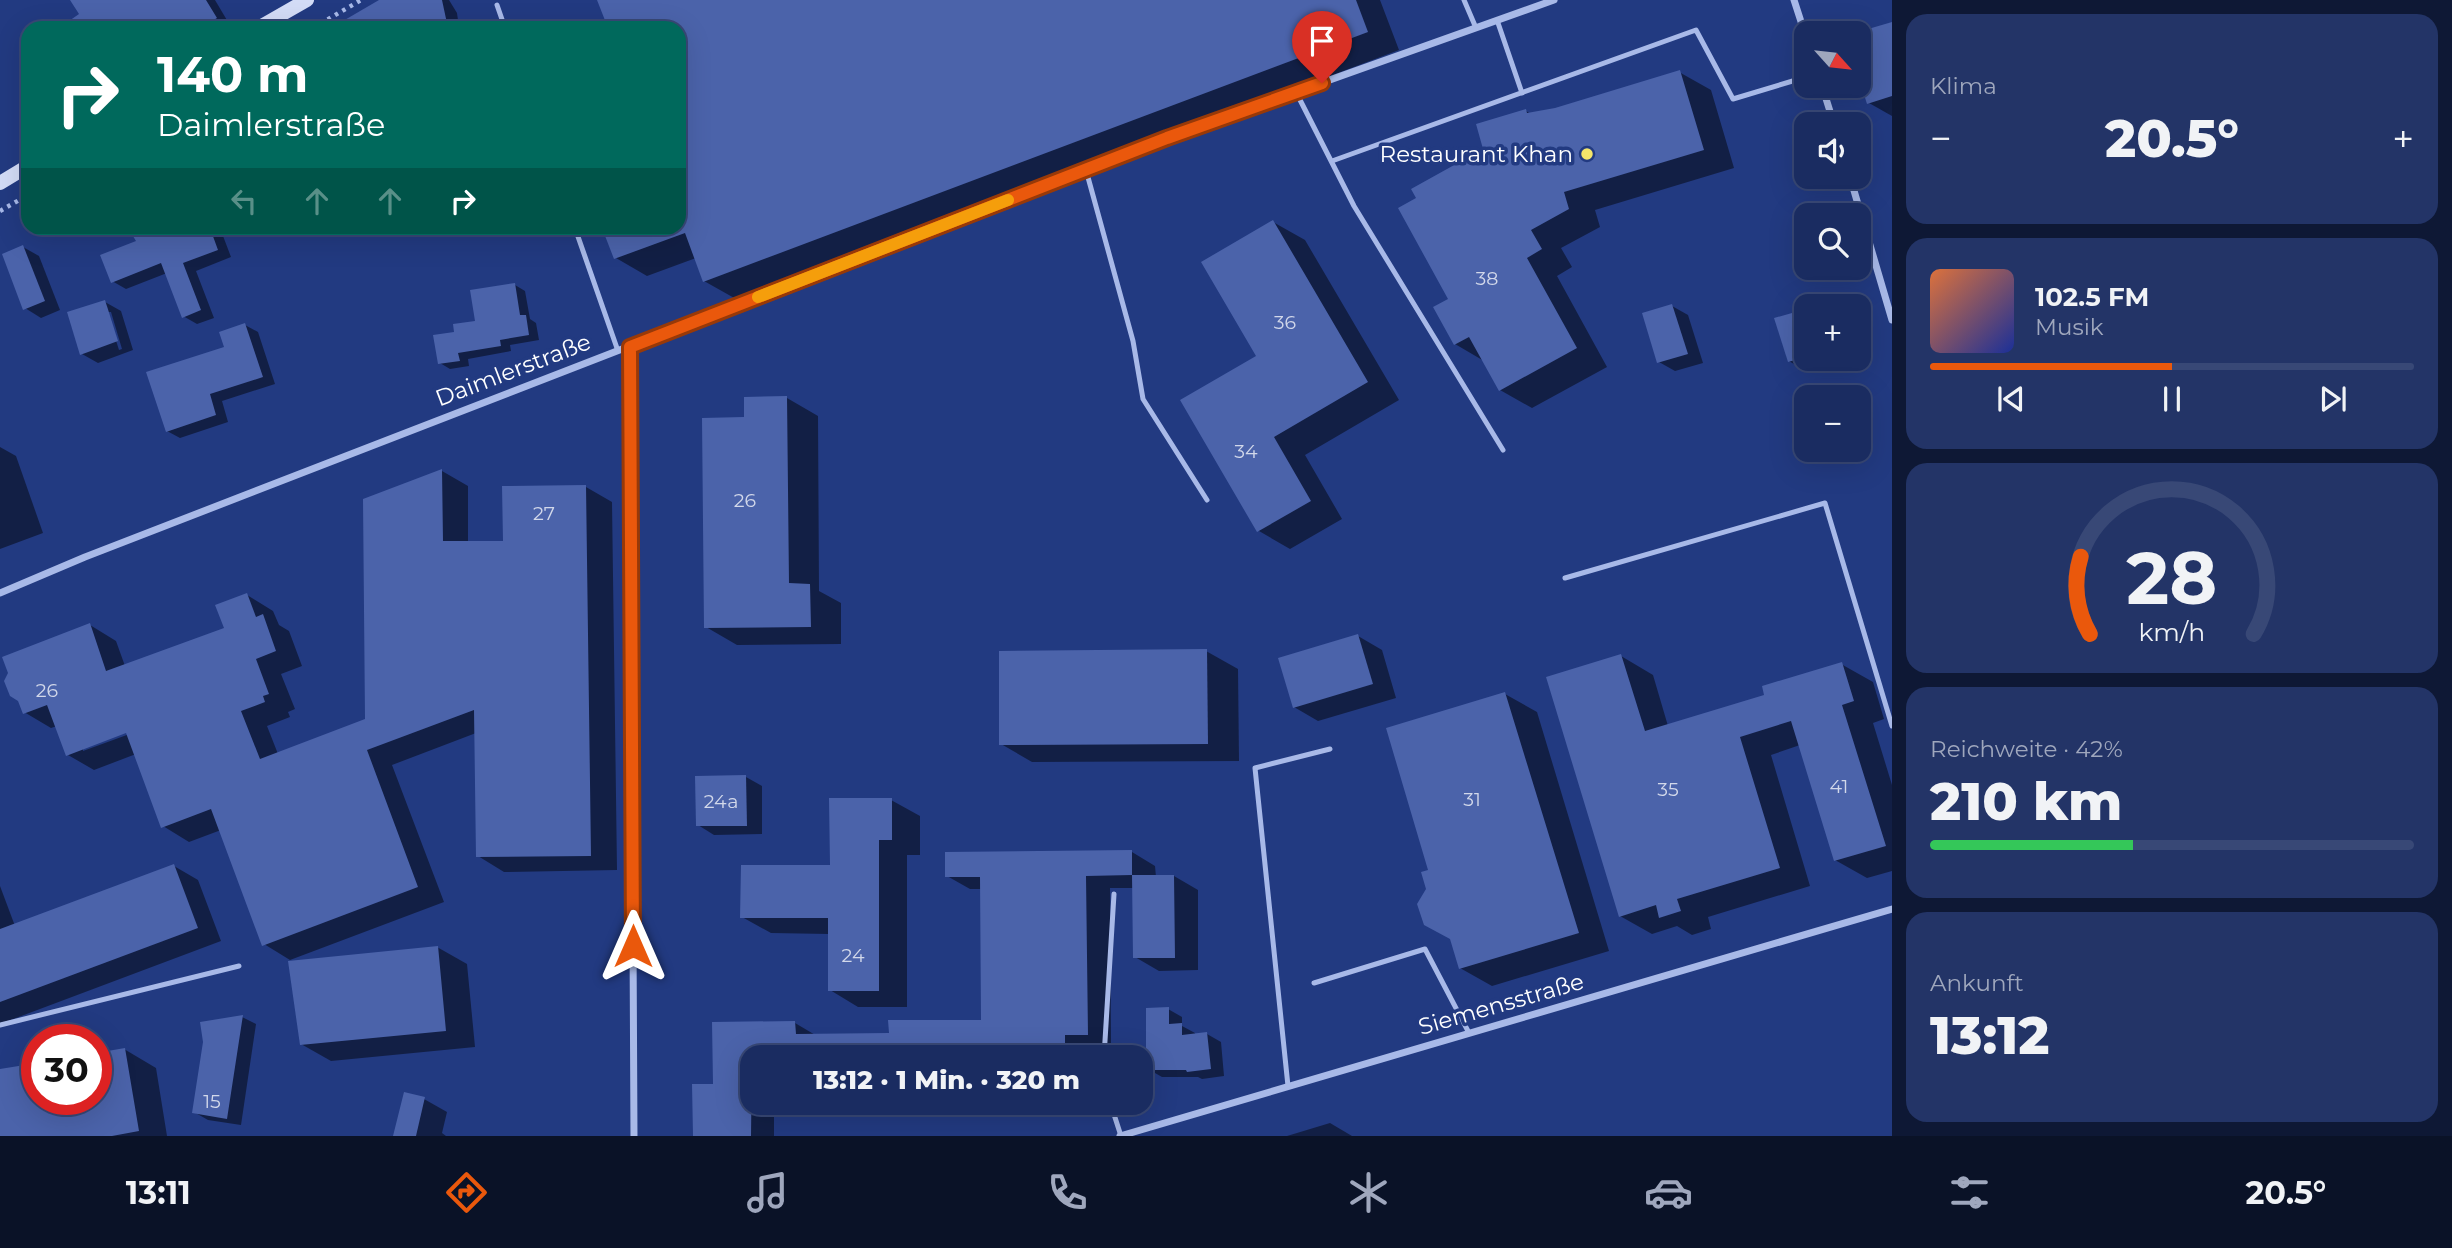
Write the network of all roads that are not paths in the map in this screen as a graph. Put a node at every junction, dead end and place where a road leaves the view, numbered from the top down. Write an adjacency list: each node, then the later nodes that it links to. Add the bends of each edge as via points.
1 (307, 0): 7 (main road)
2 (1464, 0): 10 (lane)
3 (1554, 0): 6 (street, Daimlerstraße)
4 (1794, 0): 9 (street)
5 (497, 5): 8 (lane)
6 (1497, 20): 10 (street, Daimlerstraße); 13 (lane)
7 (270, 21)
8 (503, 21)
9 (1801, 21)
10 (1476, 28): 12 (street, Daimlerstraße)
11 (1794, 80): 13 (lane, via 1733,99 1696,30)
12 (1296, 92): 14 (lane); 16 (street, Daimlerstraße)
13 (1522, 93): 14 (lane)
14 (1332, 161): 23 (lane, via 1354,206)
15 (21, 170): 17 (main road)
16 (1086, 170): 21 (street, Daimlerstraße); 24 (lane, via 1133,341 1143,399)
17 (0, 183)
18 (1854, 189): 20 (street)
19 (577, 235): 22 (lane)
20 (1892, 320)
21 (630, 347): 22 (street, Daimlerstraße); 38 (street)
22 (618, 351): 26 (street, Daimlerstraße)
23 (1503, 450)
24 (1207, 500)
25 (1564, 578): 27 (lane, via 1825,503)
26 (0, 593)
27 (1892, 726)
28 (1330, 749): 36 (lane, via 1255,768)
29 (1114, 894): 35 (lane)
30 (1892, 909): 34 (street, Siemensstraße)
31 (239, 966): 33 (lane)
32 (1314, 983): 34 (lane, via 1425,949)
33 (0, 1026)
34 (1469, 1033): 36 (street, Siemensstraße)
35 (1105, 1045)
36 (1288, 1086): 39 (street, Siemensstraße)
37 (1114, 1115): 39 (lane)
38 (634, 1136)
39 (1121, 1136)

